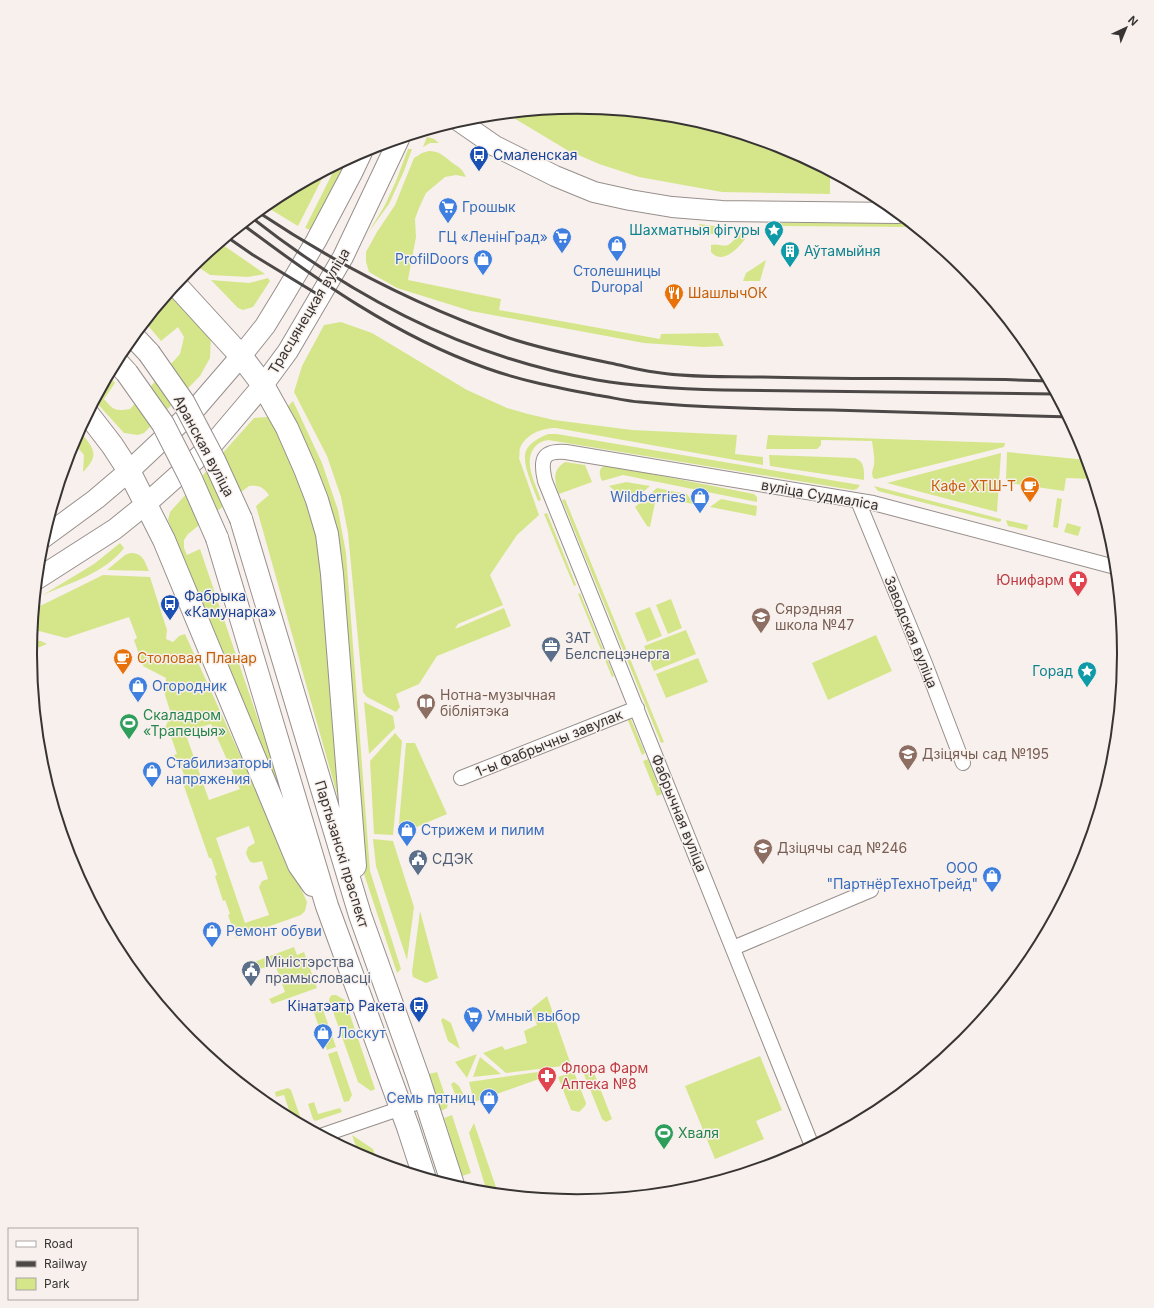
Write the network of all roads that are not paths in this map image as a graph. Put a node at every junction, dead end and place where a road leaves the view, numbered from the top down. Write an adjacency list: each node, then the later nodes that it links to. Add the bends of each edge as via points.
1 (465, 125): 4 (main road, via 495,146 555,176 594,192 630,200 722,212)
2 (396, 146): 9 (main road, Трасцянецкая вуліца, via 343,257 288,351)
3 (358, 161): 7 (main road, Трасцянецкая вуліца, via 316,241 284,295 265,326)
4 (888, 213)
5 (179, 289): 7 (main road)
6 (138, 341): 15 (main road, Аранская вуліца, bridge, via 184,403)
7 (241, 356): 9 (main road); 11 (main road, Трасцянецкая вуліца, via 197,407)
8 (122, 367): 17 (main road, Аранская вуліца, bridge, via 164,424)
9 (263, 385): 14 (main road, Трасцянецкая вуліца, via 213,444); 25 (main road, via 287,428 305,469 327,534)
10 (91, 418): 11 (main road, via 112,444)
11 (129, 472): 14 (main road); 16 (main road, Трасцянецкая вуліца)
12 (545, 481): 13 (street, вуліца Судмаліса, via 542,467 544,460 548,454 555,451); 20 (street, Фабрычная вуліца)
13 (858, 501): 18 (street, вуліца Судмаліса); 21 (street, Заводская вуліца)
14 (146, 504): 19 (main road, Трасцянецкая вуліца, via 115,529); 24 (main road, via 164,540 299,865)
15 (241, 519): 25 (main road, Партызанскі праспект)
16 (51, 532)
17 (217, 538): 24 (main road, Партызанскі праспект)
18 (1109, 565)
19 (43, 575)
20 (637, 708): 22 (street, 1-ы Фабрычны завулак); 26 (street, Фабрычная вуліца)
21 (963, 763)
22 (461, 778)
23 (871, 890): 26 (street)
24 (327, 906): 28 (main road, Партызанскі праспект)
25 (360, 915): 27 (main road, Партызанскі праспект)
26 (733, 948): 30 (street, Фабрычная вуліца)
27 (425, 1100): 28 (street); 32 (main road, Партызанскі праспект)
28 (401, 1109): 29 (street); 31 (main road, Партызанскі праспект)
29 (329, 1133)
30 (810, 1141)
31 (422, 1171)
32 (451, 1179)

